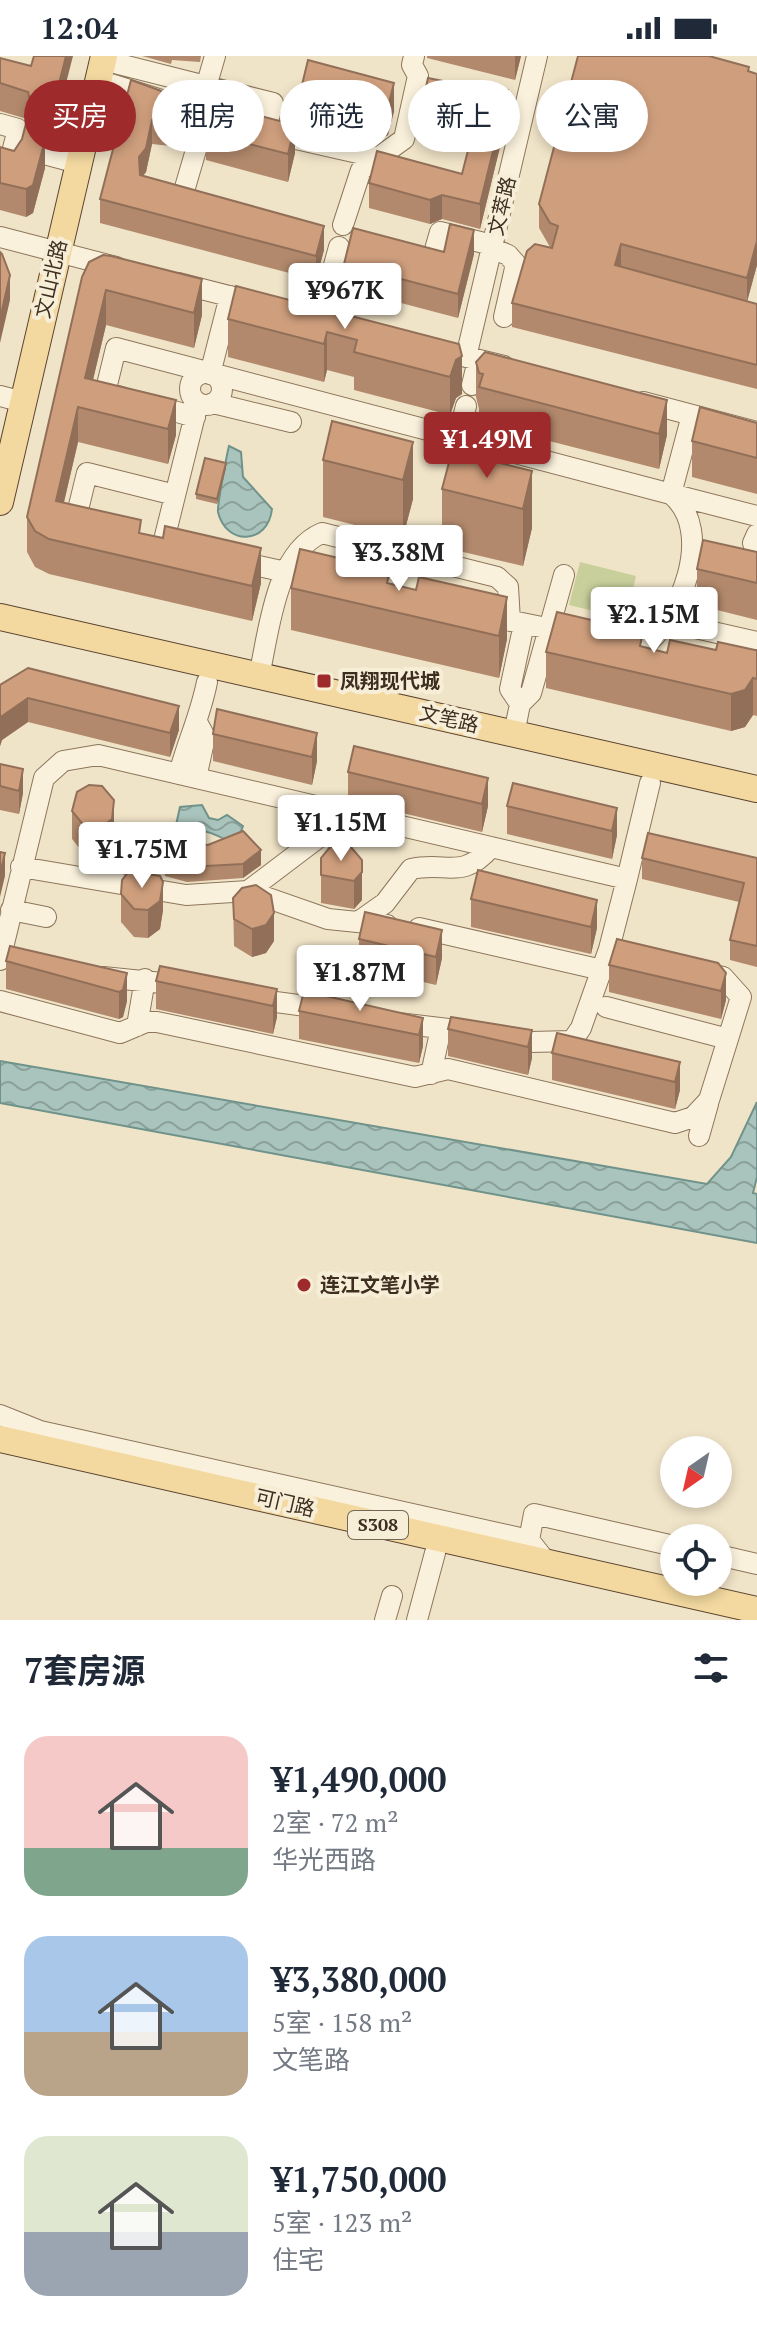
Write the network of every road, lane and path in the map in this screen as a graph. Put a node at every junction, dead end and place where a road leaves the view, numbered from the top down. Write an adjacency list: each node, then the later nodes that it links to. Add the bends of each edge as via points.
1 (215, 56): 6 (street)
2 (414, 56): 13 (street, via 412,65 424,82 404,139)
3 (537, 56): 17 (street, 文萃路, via 518,103)
4 (102, 66): 5 (street); 7 (street); 14 (main road, 文山北路)
5 (171, 80)
6 (208, 80)
7 (152, 89)
8 (264, 101): 13 (street, via 273,103 265,132)
9 (0, 124): 10 (street, via 18,129)
10 (12, 152)
11 (199, 152): 15 (street, via 192,193)
12 (48, 155): 14 (street)
13 (380, 158): 25 (street, via 356,177 350,238)
14 (78, 163): 19 (main road, 文山北路)
15 (163, 185)
16 (0, 237): 19 (street)
17 (492, 246): 18 (street, via 440,232 432,260); 24 (street, via 516,264); 27 (street, 文萃路)
18 (392, 249)
19 (57, 251): 20 (street); 32 (main road, 文山北路)
20 (132, 271)
21 (160, 278): 22 (street)
22 (230, 296): 23 (street); 29 (street)
23 (275, 307)
24 (504, 317)
25 (319, 319)
26 (422, 345): 27 (street)
27 (472, 358): 28 (street); 30 (street, 文萃路)
28 (524, 372)
29 (210, 374): 34 (street, via 221,385 220,395); 34 (street, via 116,348 105,393); 38 (street)
30 (472, 385)
31 (616, 395): 35 (street)
32 (11, 399): 41 (main road, 文山北路)
33 (466, 406): 38 (street)
34 (202, 407): 36 (street); 40 (street)
35 (692, 415): 37 (street); 39 (street)
36 (291, 422)
37 (757, 432)
38 (458, 438): 39 (street)
39 (671, 494): 42 (street); 45 (street, via 691,526)
40 (175, 495): 43 (street, via 87,473 75,522); 48 (street, via 156,542)
41 (0, 502)
42 (757, 516)
43 (105, 529)
44 (757, 534): 46 (street)
45 (692, 548): 47 (street); 54 (street, via 682,595)
46 (757, 554)
47 (757, 564)
48 (285, 572): 50 (street); 53 (street, via 309,539 322,533 497,577 508,587); 60 (street)
49 (564, 575): 55 (street)
50 (331, 582)
51 (466, 611): 53 (street)
52 (0, 617): 60 (main road, 文笔路)
53 (517, 622): 55 (street); 62 (street, via 510,689)
54 (669, 622): 57 (street); 58 (street)
55 (551, 629): 58 (street); 62 (street, via 531,693)
56 (0, 635): 61 (main road, 文笔路)
57 (757, 642)
58 (641, 648): 59 (street)
59 (670, 654)
60 (259, 676): 63 (main road, 文笔路, via 385,696)
61 (207, 682): 64 (street, via 198,724 205,737); 65 (main road, 文笔路)
62 (520, 704): 63 (street)
63 (514, 734): 66 (main road, 文笔路, via 724,773)
64 (188, 776): 68 (street); 71 (street, via 98,755 63,761 44,778)
65 (650, 783): 67 (main road, 文笔路); 72 (street)
66 (757, 789)
67 (757, 807)
68 (321, 820): 69 (street); 73 (street)
69 (491, 847): 72 (street); 76 (street, via 479,862 462,869 411,869 385,903)
70 (2, 854): 71 (street)
71 (22, 863): 73 (street, via 186,895); 74 (street)
72 (627, 879): 77 (street, via 610,918)
73 (248, 891): 76 (street, via 328,919)
74 (7, 913): 75 (street); 78 (street)
75 (46, 917)
76 (358, 922): 79 (street, via 424,929)
77 (609, 949): 79 (street); 90 (street, via 723,977 741,993)
78 (5, 960)
79 (602, 970): 89 (street, via 572,1041 531,1042)
80 (85, 975): 81 (street)
81 (145, 979): 82 (street); 88 (street)
82 (201, 989)
83 (229, 995): 86 (street)
84 (0, 1001): 88 (street, via 120,1033)
85 (606, 1007): 90 (street)
86 (355, 1012)
87 (379, 1019): 89 (street)
88 (137, 1026): 91 (street, via 157,1022 415,1077)
89 (441, 1028): 91 (street)
90 (728, 1039): 92 (street)
91 (431, 1074): 92 (street, via 448,1069 675,1123 693,1117)
92 (709, 1100): 93 (street)
93 (699, 1136)
94 (0, 1415): 96 (street)
95 (0, 1439): 96 (main road, 可门路 / S308)
96 (46, 1441): 98 (main road, 可门路 / S308)
97 (0, 1455): 101 (main road, 可门路 / S308)
98 (139, 1462): 99 (street); 103 (main road, 可门路 / S308)
99 (529, 1540): 100 (street, via 534,1514); 103 (street)
100 (660, 1543)
101 (435, 1553): 108 (street); 109 (main road, 可门路 / S308)
102 (732, 1558): 104 (street)
103 (547, 1563): 106 (main road, 可门路 / S308)
104 (757, 1564)
105 (392, 1596): 107 (street)
106 (757, 1610)
107 (385, 1620)
108 (417, 1620)
109 (734, 1620)

